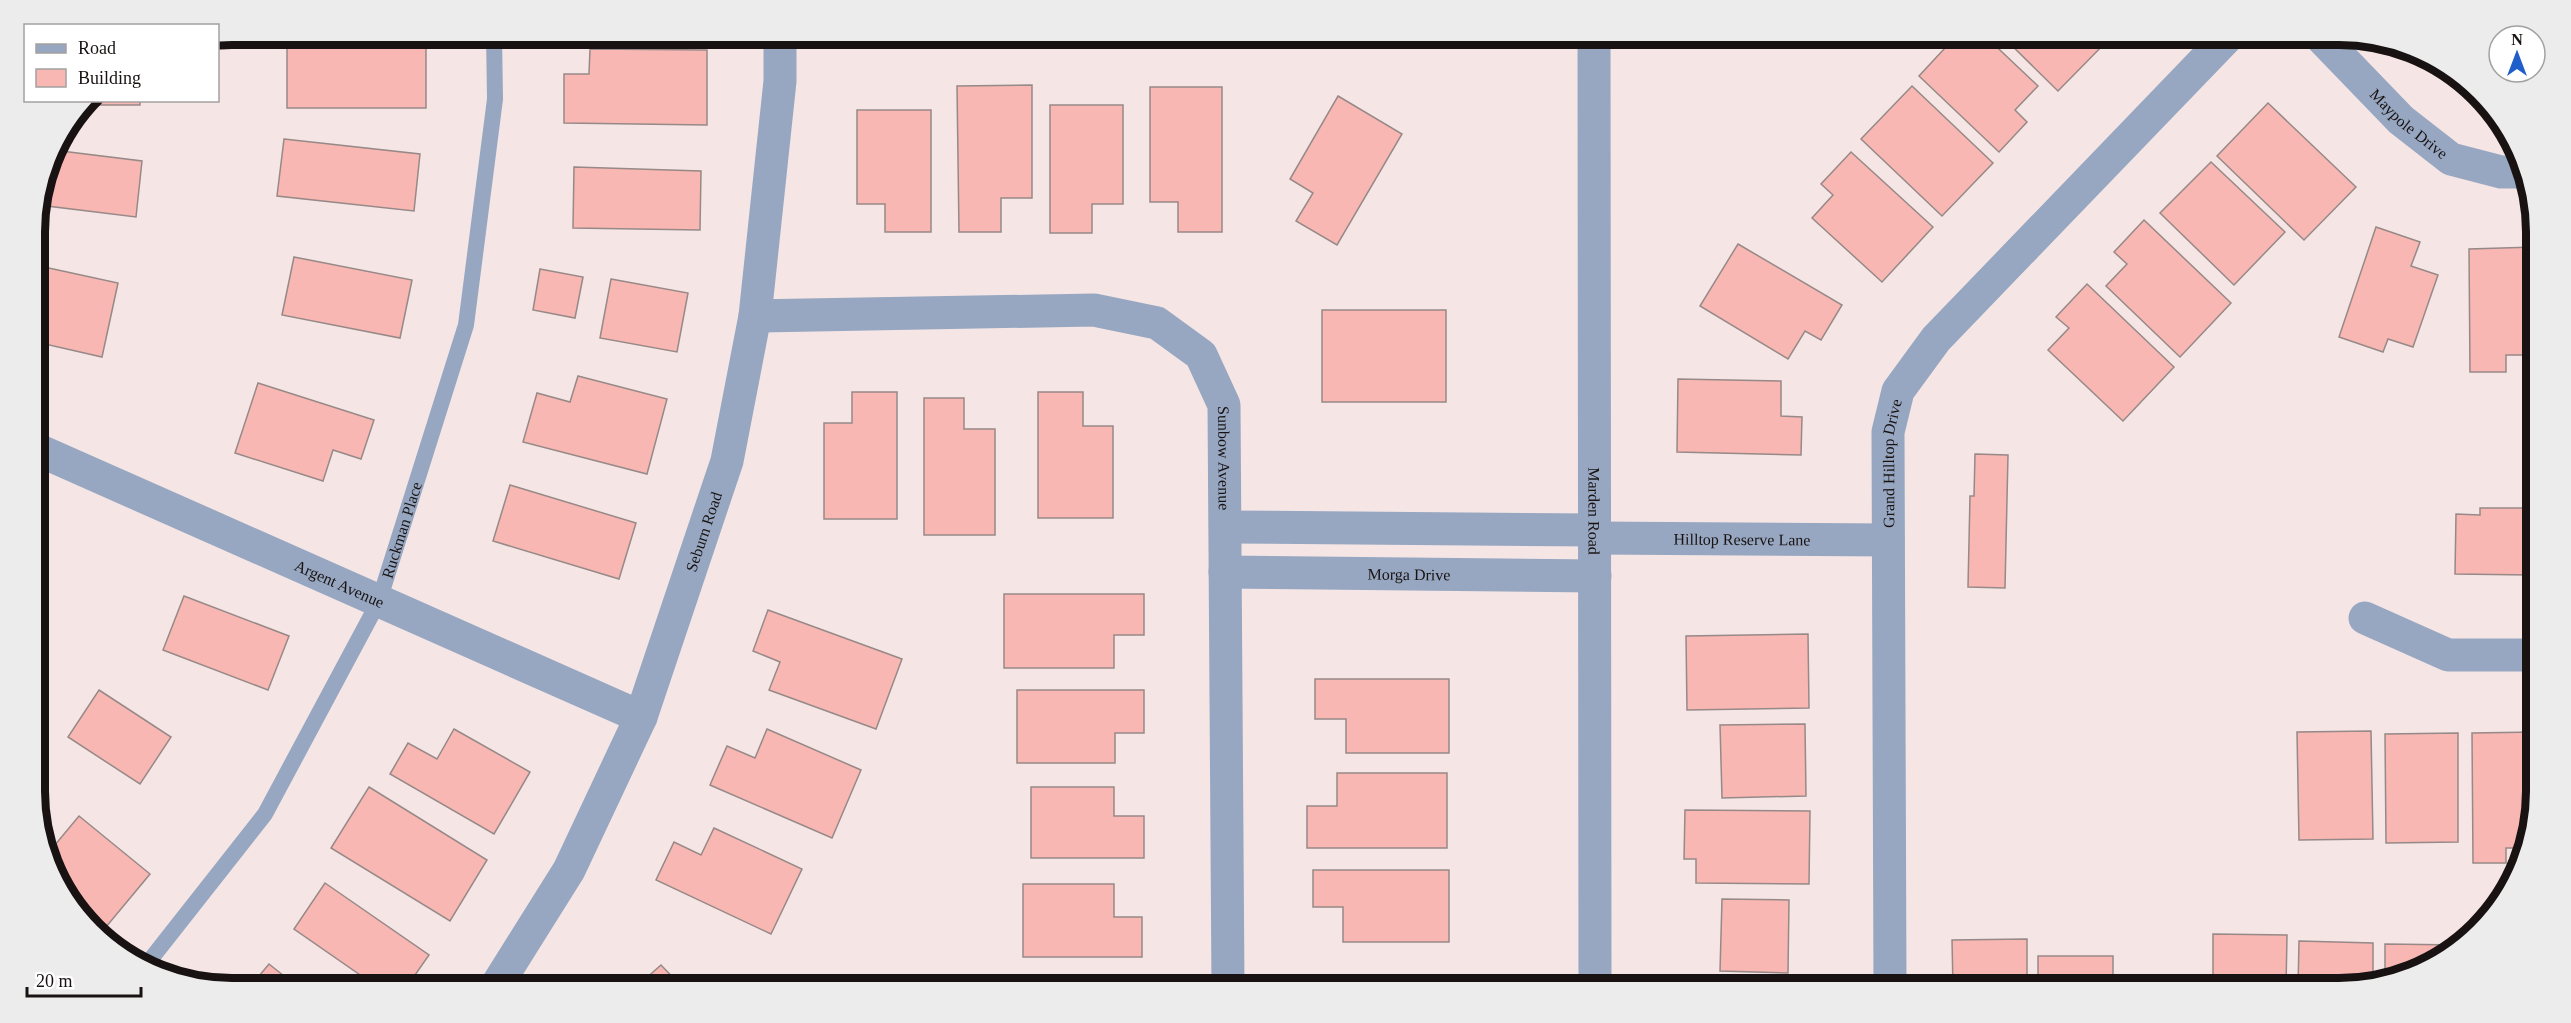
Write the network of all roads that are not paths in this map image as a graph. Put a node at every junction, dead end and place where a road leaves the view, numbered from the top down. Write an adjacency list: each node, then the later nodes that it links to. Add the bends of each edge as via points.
1 (494, 45): 14 (lane, Ruckman Place, via 495,99 466,325)
2 (780, 45): 7 (street, Seburn Road, via 780,81)
3 (1594, 45): 10 (street, Marden Road)
4 (2219, 45): 11 (street, Grand Hilltop Drive, via 1936,339 1898,391 1888,432)
5 (2329, 45): 6 (street, Maypole Drive, via 2401,120 2451,159)
6 (2516, 172)
7 (755, 316): 9 (street, Sunbow Avenue, via 1094,310 1157,323 1201,355 1224,405); 17 (street, Seburn Road, via 727,461)
8 (45, 453): 14 (street, Argent Avenue)
9 (1226, 527): 10 (street); 12 (street, Sunbow Avenue)
10 (1595, 534): 11 (street, Hilltop Reserve Lane); 13 (street, Marden Road)
11 (1888, 540): 22 (street, Grand Hilltop Drive)
12 (1225, 572): 13 (street, Morga Drive); 20 (street, Sunbow Avenue)
13 (1595, 576): 21 (street, Marden Road)
14 (379, 601): 17 (street, Argent Avenue); 18 (lane, Ruckman Place, via 265,814)
15 (2365, 618): 16 (street, via 2448,655)
16 (2526, 655)
17 (641, 717): 19 (street, Seburn Road, via 569,870)
18 (150, 960)
19 (501, 978)
20 (1228, 978)
21 (1595, 978)
22 (1890, 978)

